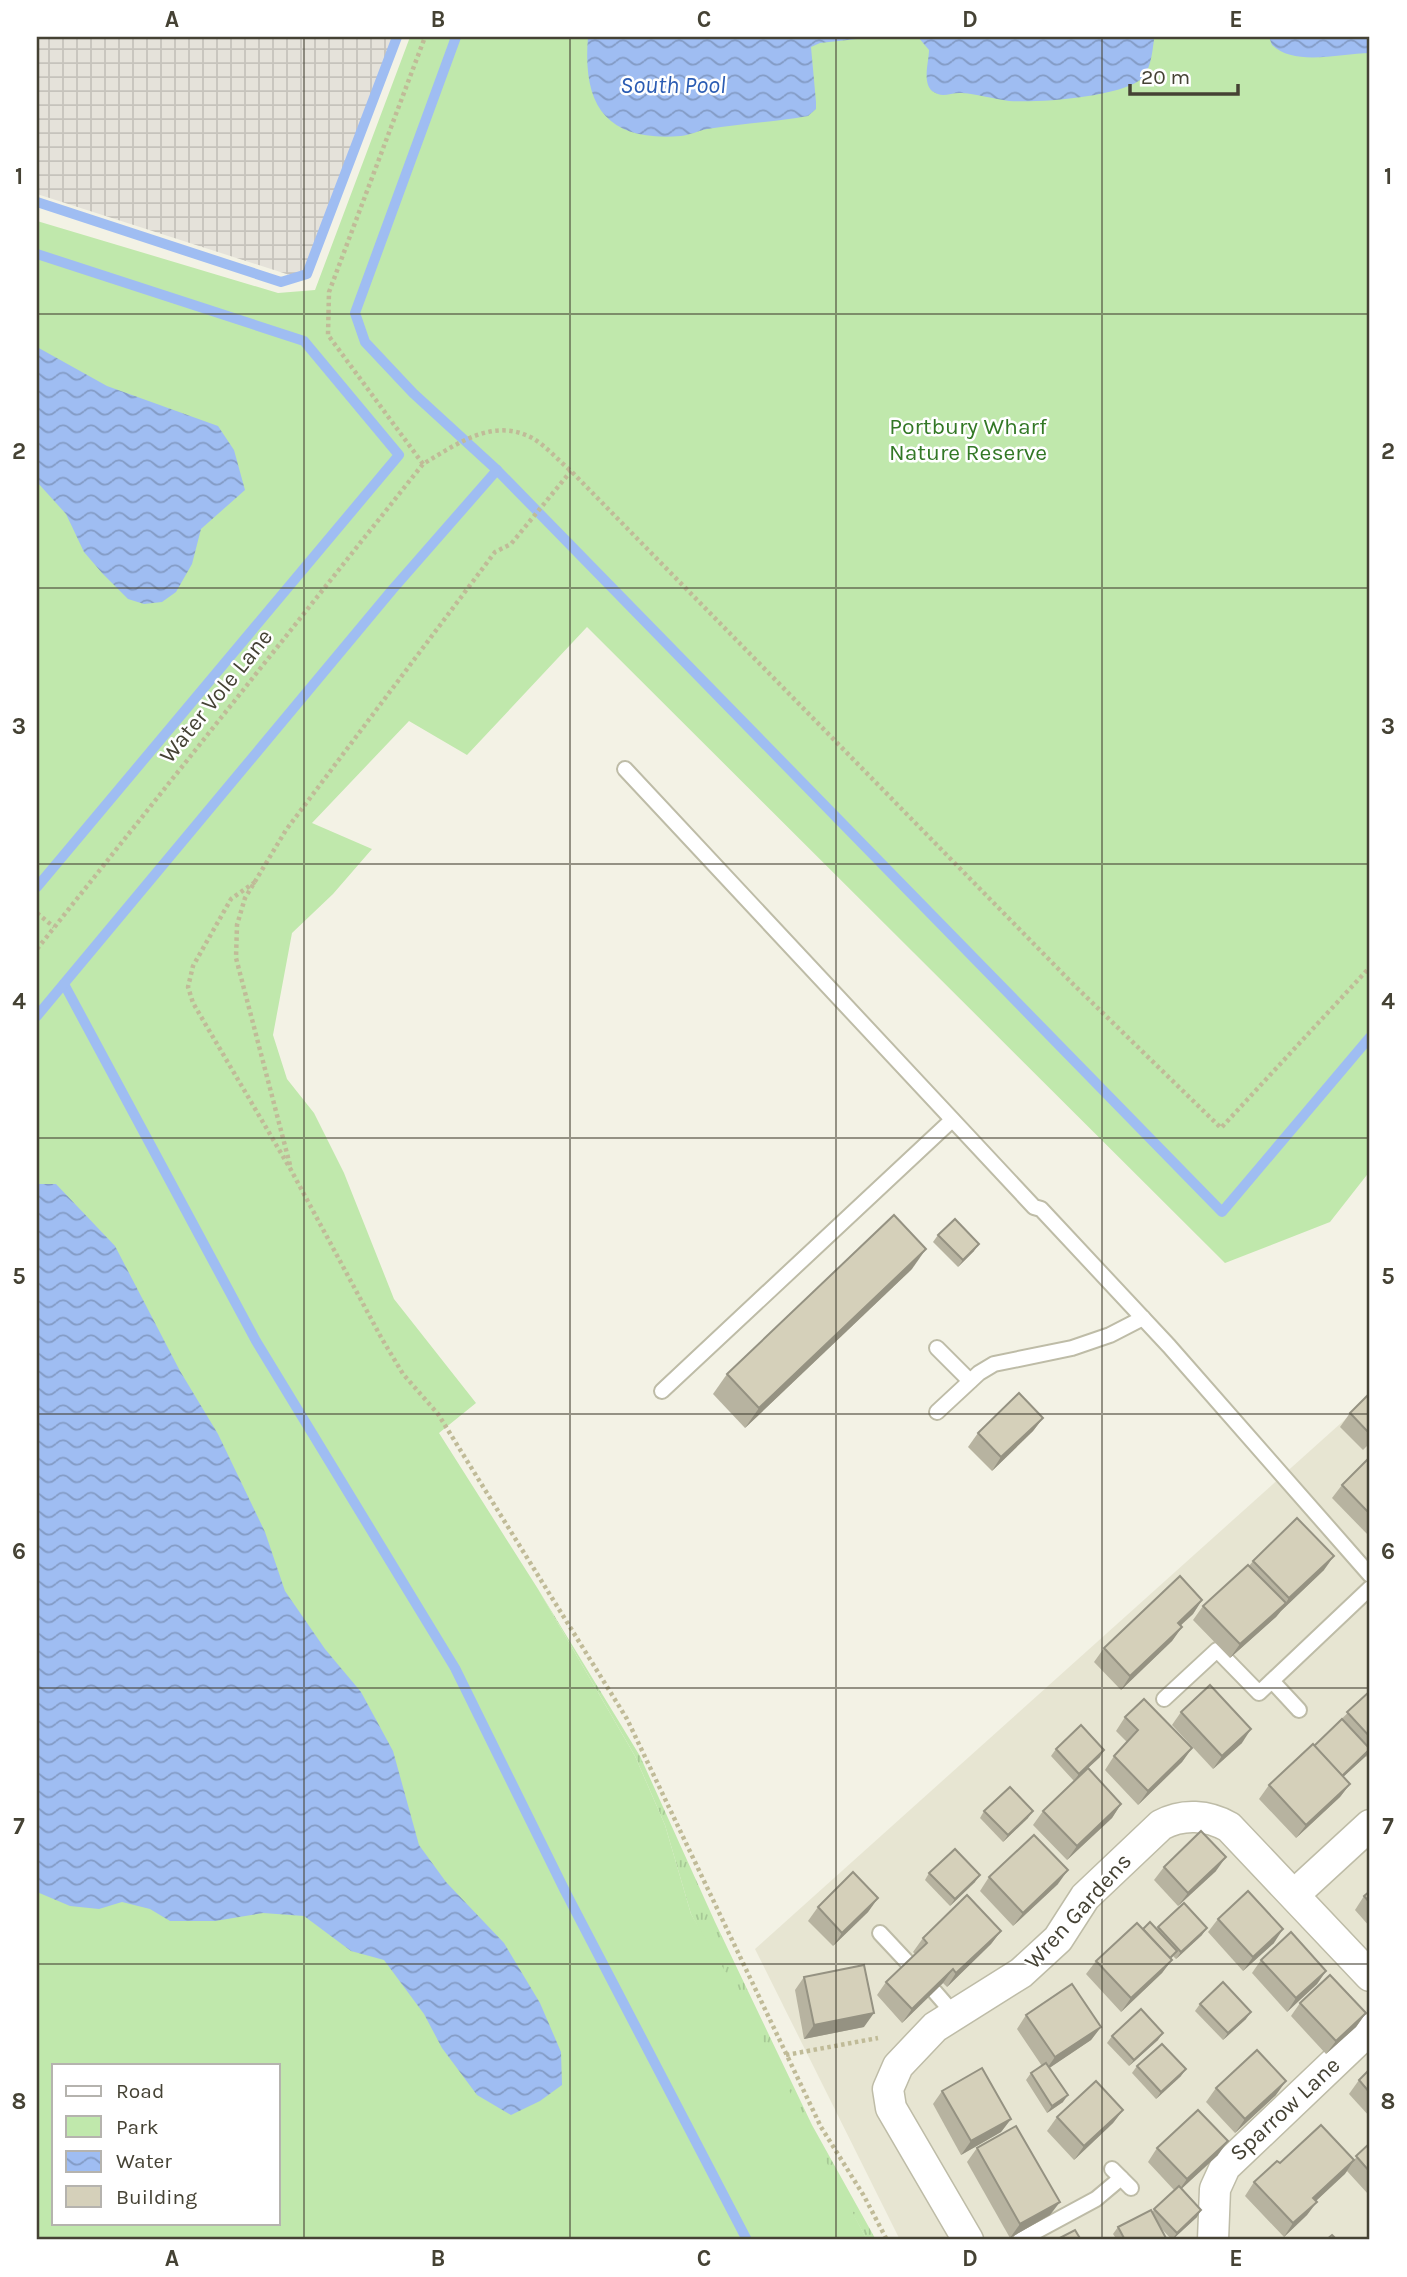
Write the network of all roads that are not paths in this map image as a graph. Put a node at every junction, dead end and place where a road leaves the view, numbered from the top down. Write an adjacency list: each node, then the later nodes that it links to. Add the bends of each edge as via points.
1 (625, 769): 2 (lane)
2 (952, 1119): 3 (lane); 6 (lane)
3 (1143, 1318): 5 (lane, via 1072,1348 994,1364); 8 (lane)
4 (937, 1348): 5 (lane)
5 (970, 1381): 7 (lane)
6 (662, 1391)
7 (937, 1412)
8 (1370, 1575)
9 (1370, 1588): 10 (lane)
10 (1272, 1681): 11 (lane, via 1259,1693 1217,1650); 12 (lane)
11 (1164, 1699)
12 (1299, 1710)
13 (1370, 1825): 14 (street)
14 (1295, 1894): 17 (street, Wren Gardens); 19 (street, Wren Gardens, via 1229,1827 1209,1817 1173,1820 1149,1835 1085,1897 1058,1939 1021,1973)
15 (880, 1933): 16 (lane)
16 (909, 1964)
17 (1370, 1976)
18 (934, 1992): 19 (lane)
19 (954, 2014): 22 (street, Wren Gardens, via 898,2066 890,2081 889,2098)
20 (1370, 2029): 24 (street, Sparrow Lane, via 1225,2166 1215,2189)
21 (1121, 2179): 23 (lane, via 1096,2199)
22 (968, 2240)
23 (1020, 2240)
24 (1213, 2240)

